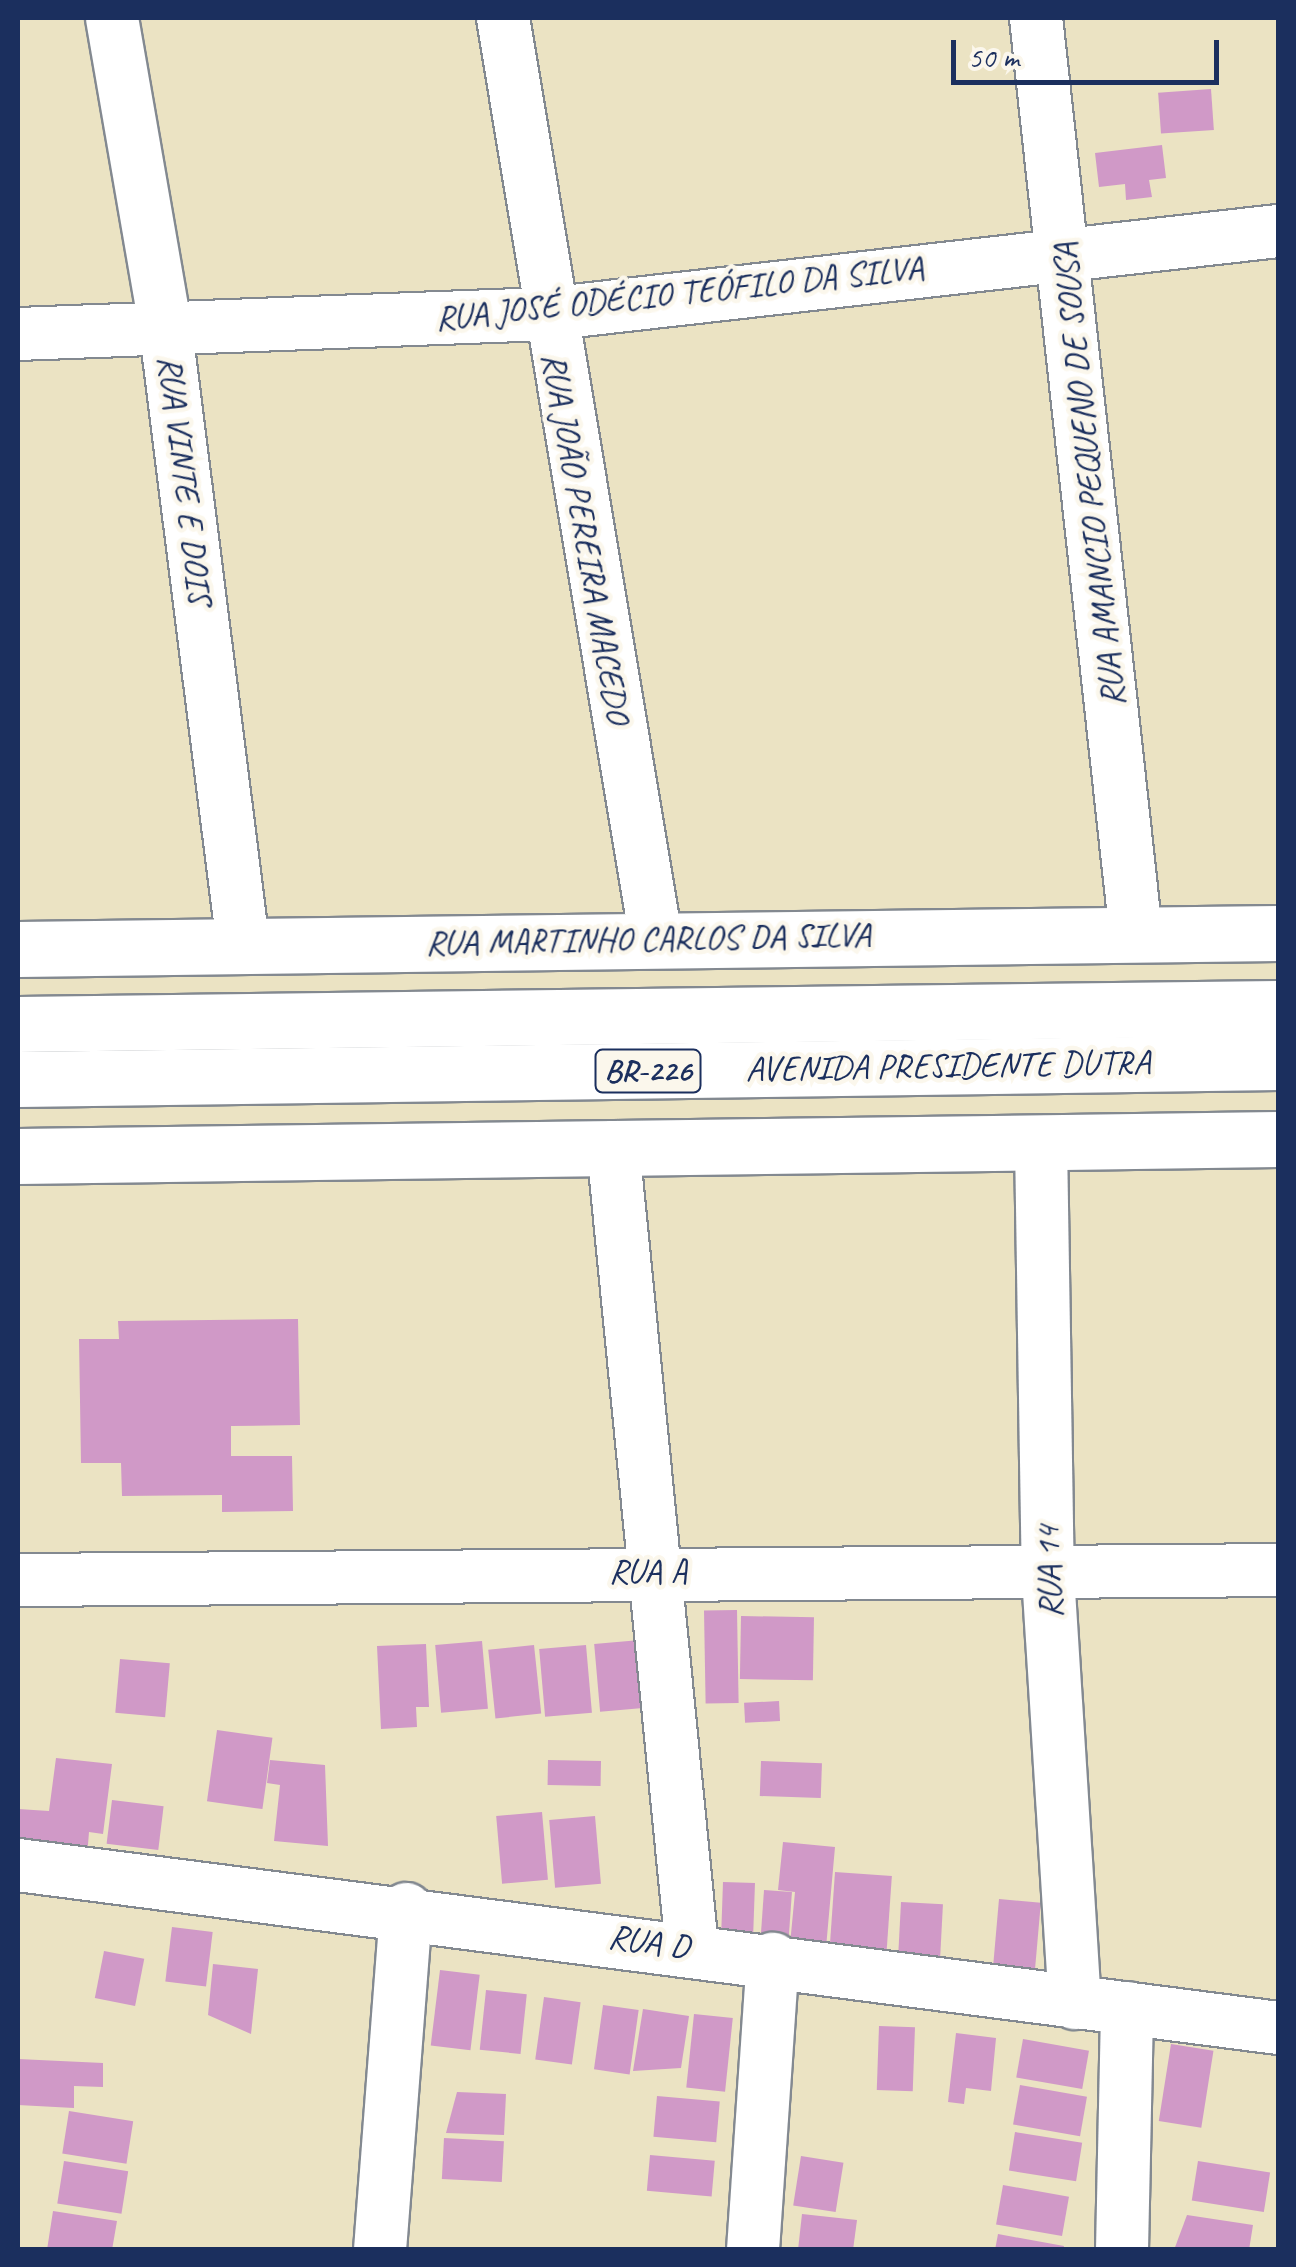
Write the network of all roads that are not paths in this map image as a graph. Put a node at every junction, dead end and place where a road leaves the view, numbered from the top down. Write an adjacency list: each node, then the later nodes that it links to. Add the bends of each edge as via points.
1 (112, 18): 7 (street, RUA VINTE E DOIS)
2 (503, 18): 6 (street, RUA JOÃO PEREIRA MACEDO)
3 (1036, 18): 5 (street, RUA AMANCIO PEQUENO DE SOUSA)
4 (1278, 230): 5 (street, RUA JOSÉ ODÉCIO TEÓFILO DA SILVA)
5 (1067, 249): 6 (street, RUA JOSÉ ODÉCIO TEÓFILO DA SILVA); 10 (street, RUA AMANCIO PEQUENO DE SOUSA)
6 (547, 314): 7 (street, RUA JOSÉ ODÉCIO TEÓFILO DA SILVA); 11 (street, RUA JOÃO PEREIRA MACEDO)
7 (166, 332): 8 (street, RUA JOSÉ ODÉCIO TEÓFILO DA SILVA); 12 (street, RUA VINTE E DOIS)
8 (18, 334)
9 (1278, 933): 10 (main road, RUA MARTINHO CARLOS DA SILVA)
10 (1136, 934): 11 (main road, RUA MARTINHO CARLOS DA SILVA)
11 (656, 939): 12 (main road, RUA MARTINHO CARLOS DA SILVA)
12 (244, 944): 13 (main road, RUA MARTINHO CARLOS DA SILVA)
13 (18, 949)
14 (1278, 1008): 15 (main road, AVENIDA PRESIDENTE DUTRA / BR-226)
15 (18, 1024)
16 (1278, 1062): 17 (main road, AVENIDA PRESIDENTE DUTRA / BR-226)
17 (18, 1080)
18 (1278, 1139): 19 (main road)
19 (1041, 1142): 20 (main road); 24 (street, RUA 14)
20 (612, 1147): 21 (main road); 22 (street)
21 (18, 1156)
22 (655, 1570): 24 (street, RUA A); 25 (street, RUA A); 28 (street)
23 (1278, 1570): 24 (street, RUA A)
24 (1048, 1575): 30 (street, RUA 14)
25 (18, 1580)
26 (18, 1865): 27 (street, RUA D)
27 (406, 1908): 28 (street, RUA D); 33 (street)
28 (692, 1948): 29 (street, RUA D)
29 (773, 1960): 30 (street, RUA D); 34 (street)
30 (1075, 2002): 31 (street, RUA D)
31 (1127, 2008): 32 (street, RUA D); 35 (street)
32 (1278, 2028)
33 (380, 2250)
34 (752, 2250)
35 (1122, 2250)

